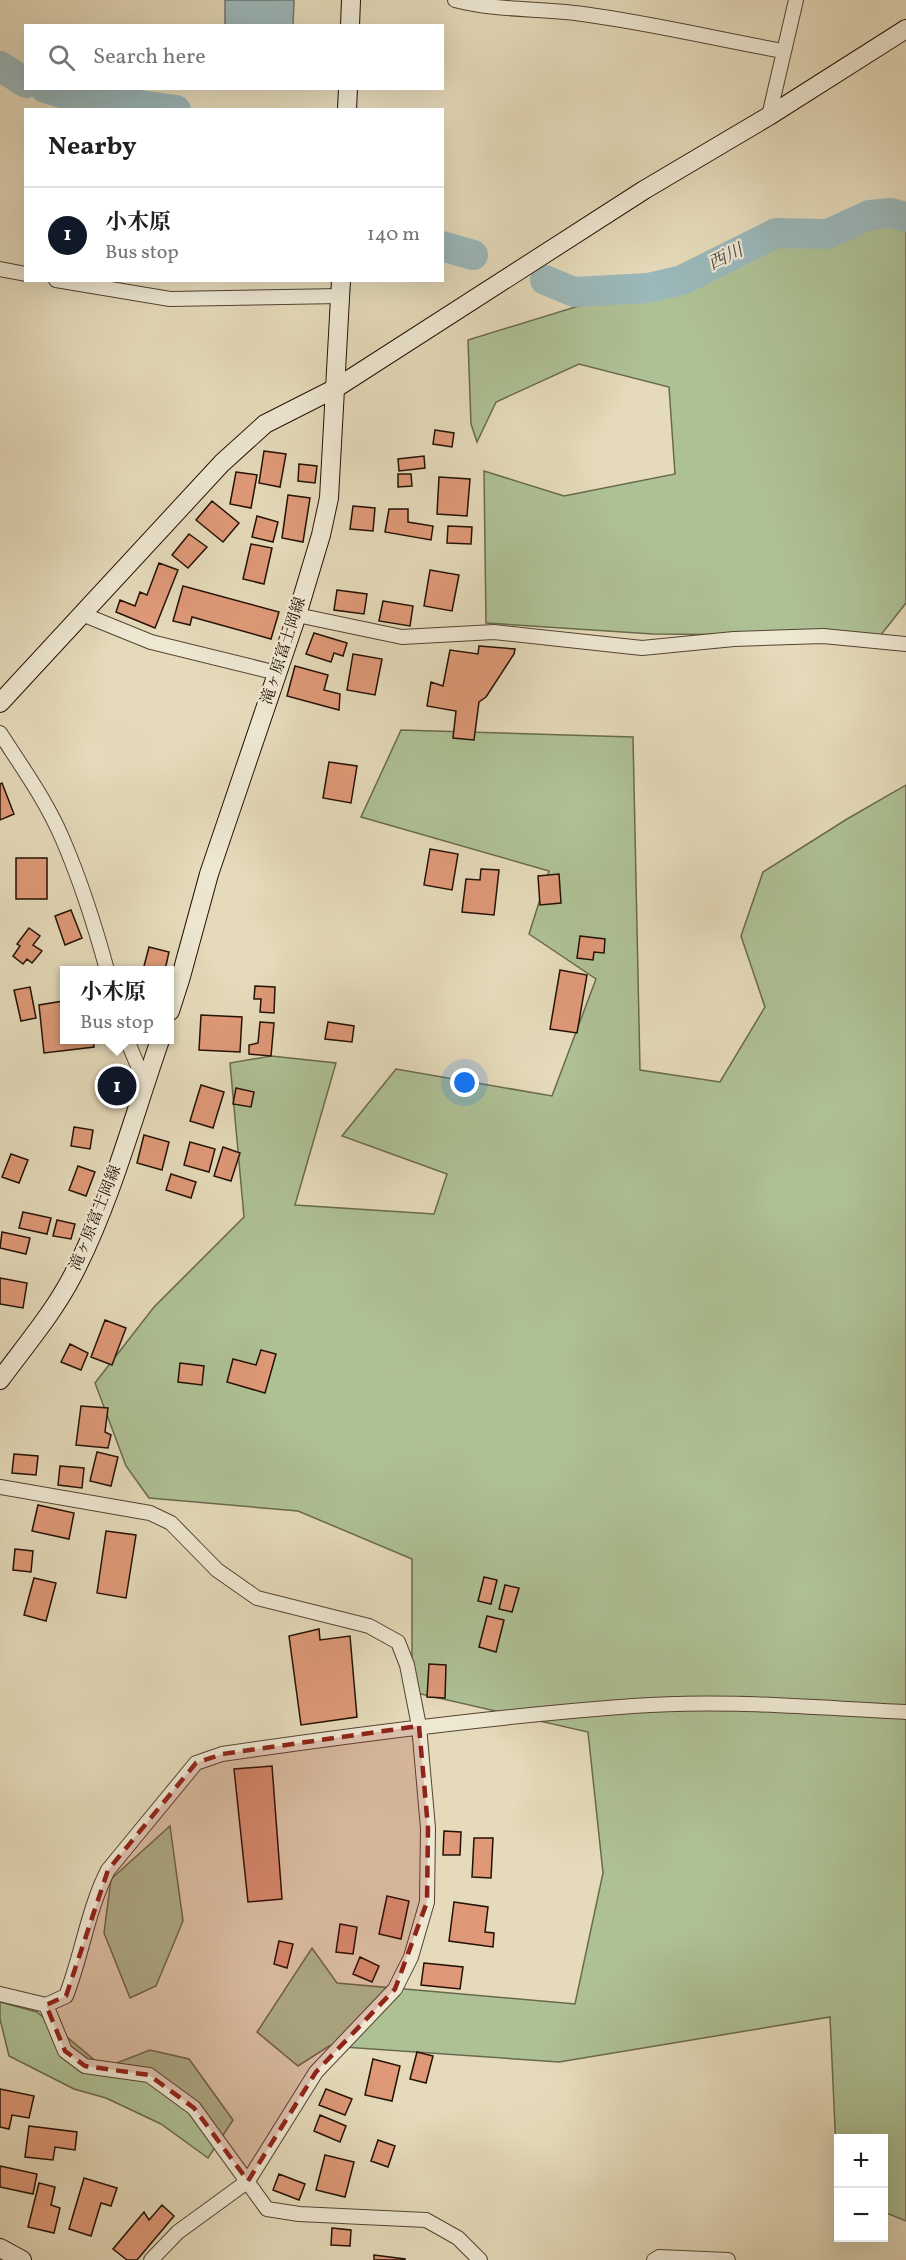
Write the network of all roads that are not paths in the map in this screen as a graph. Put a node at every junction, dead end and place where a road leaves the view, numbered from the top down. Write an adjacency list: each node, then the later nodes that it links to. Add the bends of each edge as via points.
1 (351, 0): 4 (main road)
2 (455, 0): 6 (street, via 476,6 584,14)
3 (796, 0): 6 (street)
4 (350, 24)
5 (906, 29): 9 (main road)
6 (783, 51): 9 (street)
7 (348, 90): 8 (main road)
8 (347, 108)
9 (769, 116): 14 (main road, via 644,190)
10 (0, 269): 11 (street)
11 (24, 274)
12 (68, 282): 13 (street, via 170,299)
13 (341, 288): 14 (main road, 滝ヶ原富士岡線)
14 (336, 388): 15 (main road, via 264,424 222,463); 16 (main road, 滝ヶ原富士岡線, via 329,498)
15 (82, 614): 18 (street, via 151,642); 19 (main road)
16 (297, 615): 17 (street, via 402,637 494,632 642,648 823,636); 18 (main road, 滝ヶ原富士岡線)
17 (906, 644)
18 (277, 673): 22 (main road, 滝ヶ原富士岡線, via 208,874)
19 (0, 703)
20 (0, 733): 21 (street, via 62,838 92,916)
21 (106, 966)
22 (174, 999)
23 (129, 1044): 25 (street)
24 (159, 1044): 25 (main road, 滝ヶ原富士岡線)
25 (145, 1083): 26 (main road, 滝ヶ原富士岡線, via 101,1211 73,1276)
26 (0, 1380)
27 (0, 1486): 29 (street, via 150,1513 171,1523 216,1570 257,1598 369,1626 398,1642 407,1665)
28 (906, 1712): 29 (street, via 737,1705 635,1706)
29 (418, 1726): 31 (street, via 222,1754 196,1763 108,1870 66,1996); 32 (street, via 428,1828 427,1902 411,1957 395,1989 316,2072)
30 (0, 1994): 31 (street)
31 (46, 2005): 32 (street, via 65,2051 85,2066 148,2075 194,2108)
32 (248, 2181): 35 (street, via 178,2232); 36 (street, via 267,2209 426,2220 458,2238)
33 (0, 2248): 34 (main road)
34 (22, 2260)
35 (151, 2260)
36 (480, 2260)
37 (654, 2260): 38 (street)
38 (728, 2260)

